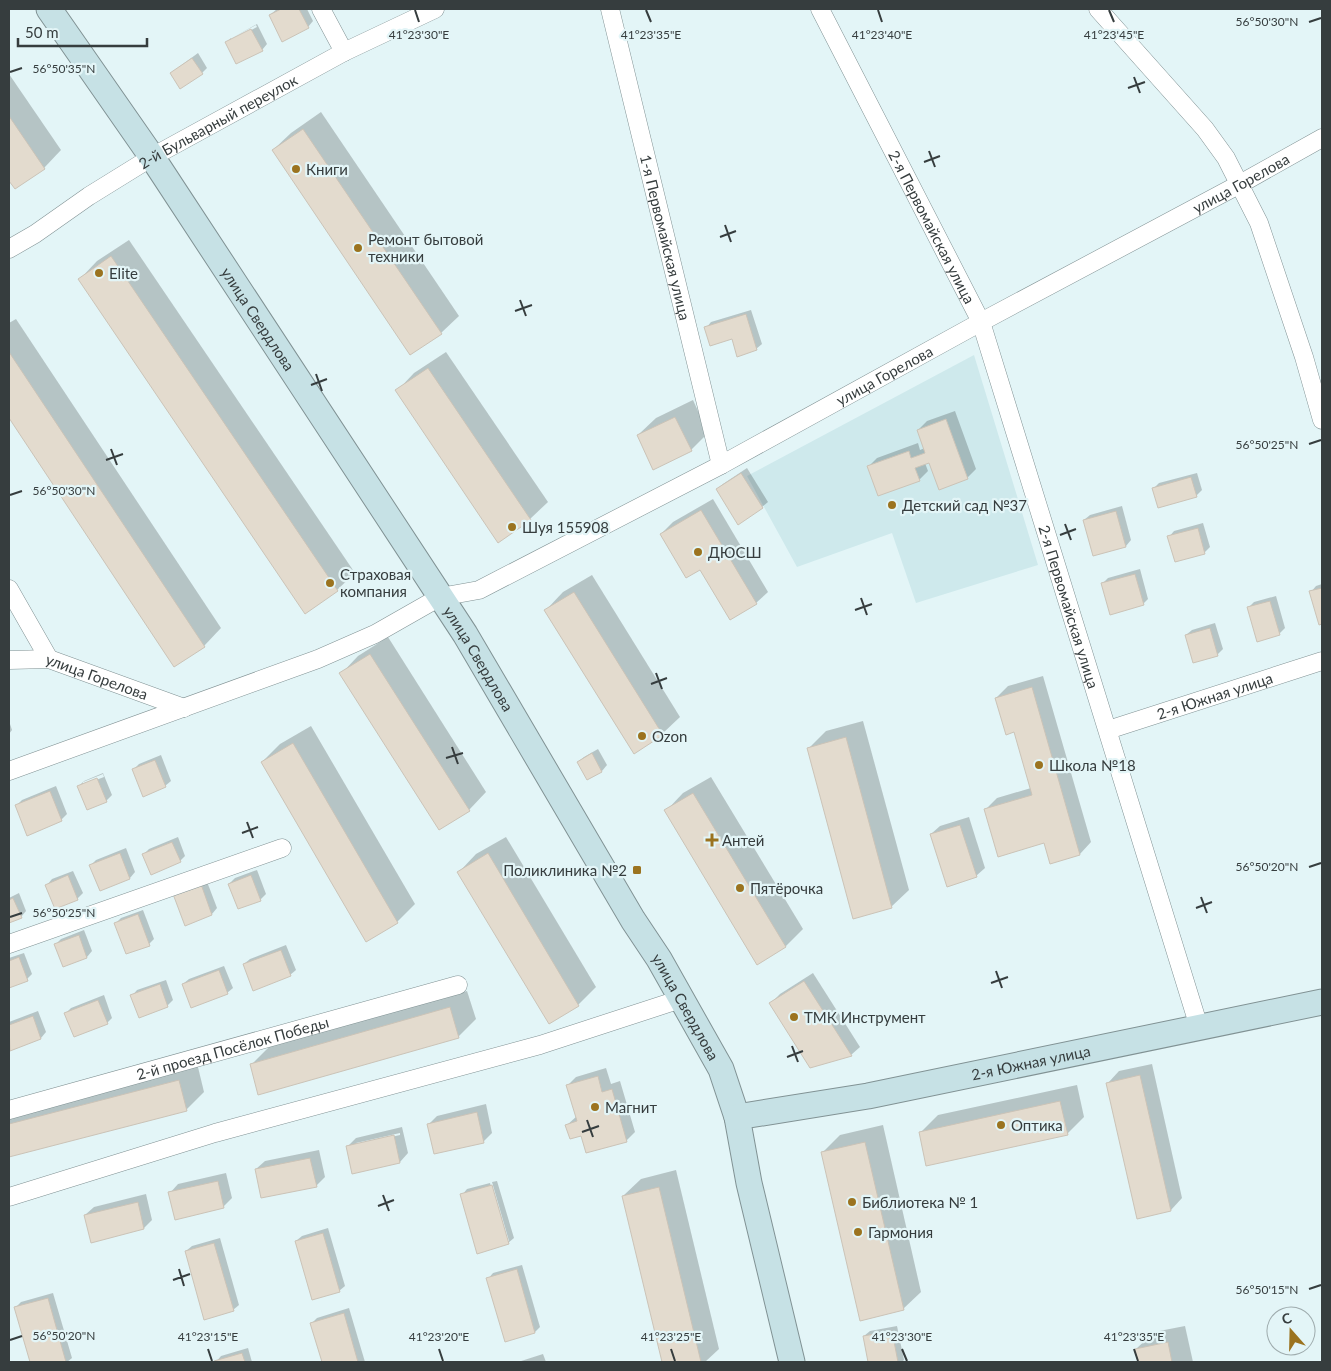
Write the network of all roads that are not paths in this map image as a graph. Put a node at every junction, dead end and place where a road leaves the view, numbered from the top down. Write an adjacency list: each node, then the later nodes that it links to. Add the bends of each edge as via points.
1 (49, 9): 9 (main road, улица Свердлова)
2 (321, 9): 7 (street)
3 (436, 9): 7 (street, 2-й Бульварный переулок)
4 (610, 9): 14 (street, 1-я Первомайская улица)
5 (820, 9): 12 (street, 2-я Первомайская улица)
6 (1098, 9): 10 (street, via 1205,129)
7 (344, 52): 9 (street, 2-й Бульварный переулок)
8 (1322, 138): 10 (street, улица Горелова)
9 (152, 157): 11 (street, 2-й Бульварный переулок); 16 (main road, улица Свердлова)
10 (1240, 184): 12 (street, улица Горелова); 13 (street, via 1259,223)
11 (9, 249)
12 (981, 322): 14 (street, улица Горелова); 21 (street, 2-я Первомайская улица)
13 (1322, 420)
14 (721, 465): 16 (street, улица Горелова, via 479,590)
15 (9, 589): 18 (street)
16 (440, 597): 20 (street, улица Горелова, via 375,634 318,659); 26 (main road, улица Свердлова)
17 (9, 660): 18 (street, улица Горелова)
18 (49, 660): 20 (street, улица Горелова)
19 (1322, 661): 21 (street, 2-я Южная улица)
20 (184, 708): 22 (street, улица Горелова)
21 (1108, 730): 28 (street, 2-я Первомайская улица)
22 (9, 771)
23 (282, 848): 24 (street)
24 (9, 944)
25 (458, 985): 29 (street, 2-й проезд Посёлок Победы)
26 (681, 999): 30 (main road, улица Свердлова, via 721,1069); 31 (street, via 540,1045 215,1133)
27 (1322, 1002): 28 (main road, 2-я Южная улица)
28 (1199, 1027): 30 (main road, 2-я Южная улица, via 868,1096)
29 (9, 1110)
30 (737, 1117): 32 (main road, улица Свердлова, via 749,1183)
31 (9, 1197)
32 (792, 1362)

